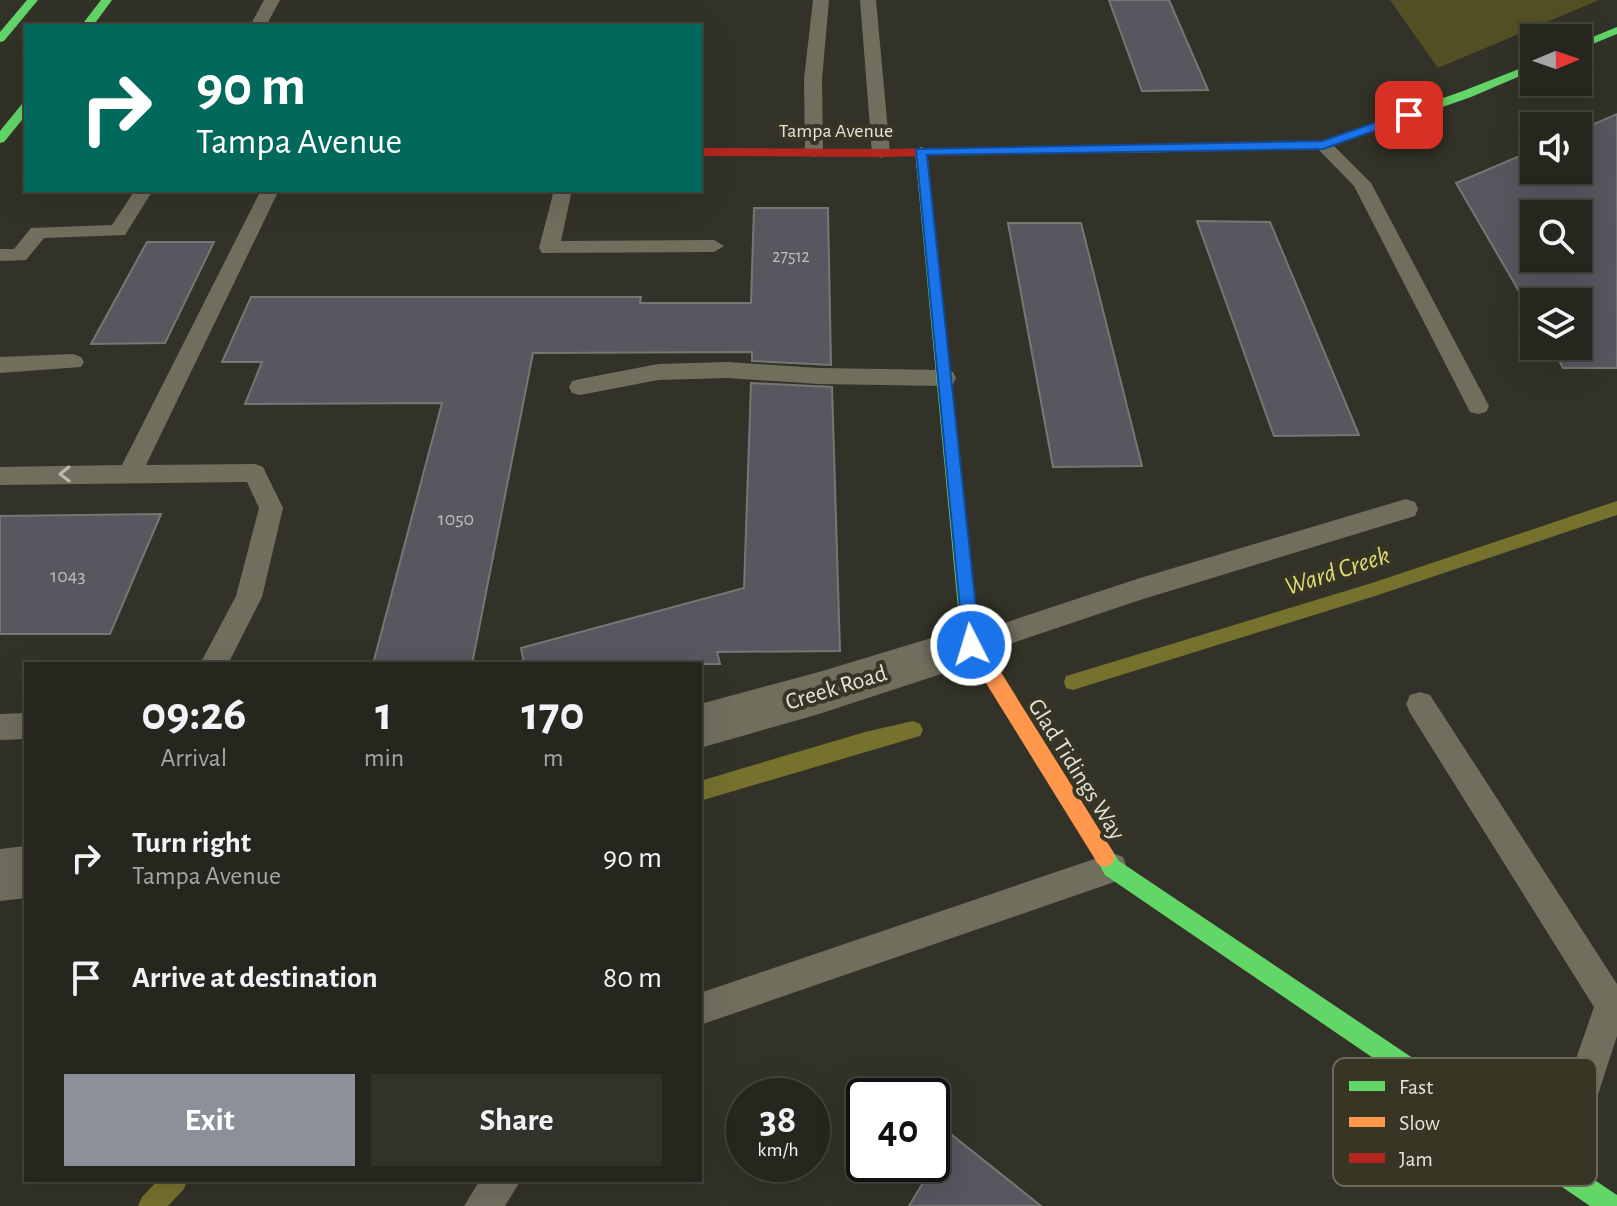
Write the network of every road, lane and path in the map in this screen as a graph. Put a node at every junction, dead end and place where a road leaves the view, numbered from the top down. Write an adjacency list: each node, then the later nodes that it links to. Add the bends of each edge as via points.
1 (33, 0): 9 (street)
2 (107, 0): 6 (street)
3 (272, 0): 7 (lane)
4 (821, 0): 17 (lane, via 813,79)
5 (868, 0): 18 (lane)
6 (89, 24)
7 (259, 24)
8 (1617, 30): 10 (street)
9 (0, 39)
10 (1592, 41)
11 (1520, 72): 13 (street, Tampa Avenue)
12 (24, 111): 14 (street)
13 (1323, 145): 15 (street, Tampa Avenue); 28 (lane, via 1362,183)
14 (4, 148)
15 (921, 151): 18 (street, Tampa Avenue); 26 (street, Glad Tidings Way)
16 (702, 152): 17 (street, Tampa Avenue)
17 (814, 152): 18 (street, Tampa Avenue)
18 (881, 153)
19 (143, 192): 23 (lane, via 118,231 38,232 19,255)
20 (269, 192): 29 (lane)
21 (563, 192): 22 (lane, via 549,248)
22 (714, 246)
23 (0, 255)
24 (73, 362): 25 (lane)
25 (0, 365)
26 (945, 378): 27 (lane, via 713,370 658,372); 32 (street, Glad Tidings Way)
27 (580, 387)
28 (1478, 406)
29 (130, 473): 30 (lane, one-way to 30); 33 (lane, via 255,473 271,508 249,597)
30 (0, 476)
31 (1406, 509): 32 (lane)
32 (971, 645): 35 (street, Creek Road); 38 (street, Glad Tidings Way)
33 (215, 662)
34 (1420, 704): 43 (lane, via 1611,1004)
35 (702, 725)
36 (24, 726): 37 (lane)
37 (0, 727)
38 (1112, 868): 41 (lane); 42 (street, Glad Tidings Way)
39 (24, 872): 40 (street)
40 (0, 875)
41 (702, 1008)
42 (1393, 1058)
43 (1593, 1058)
44 (501, 1182): 46 (lane)
45 (1583, 1186): 47 (street, Glad Tidings Way)
46 (482, 1206)
47 (1612, 1206)

